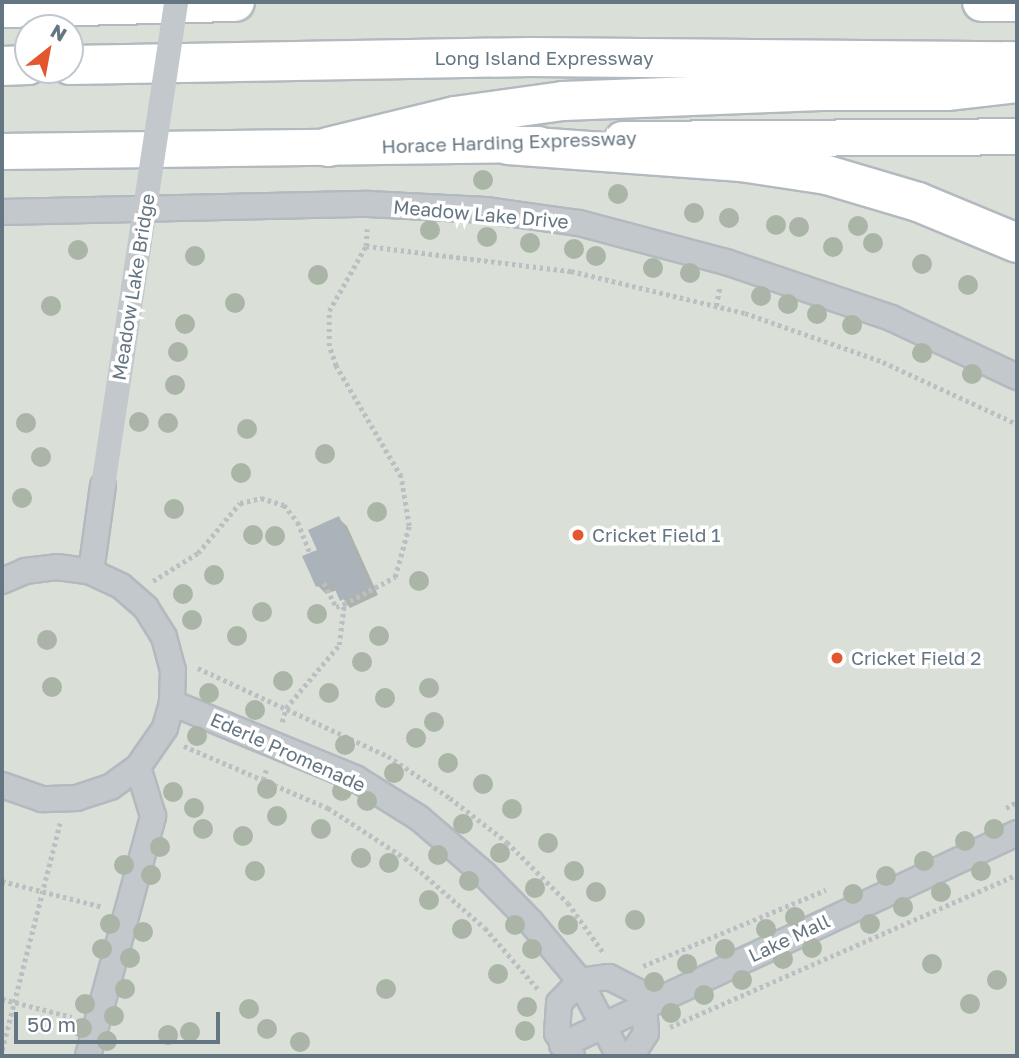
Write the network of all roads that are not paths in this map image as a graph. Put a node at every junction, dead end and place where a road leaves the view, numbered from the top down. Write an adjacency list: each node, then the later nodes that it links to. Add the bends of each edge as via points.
1 (176, 2): 16 (street, Meadow Lake Bridge, bridge)
2 (235, 2): 5 (highway)
3 (982, 2): 4 (highway)
4 (1017, 2)
5 (2, 8)
6 (1017, 61): 7 (highway, Long Island Expressway, via 530,57)
7 (84, 65)
8 (1017, 83): 11 (highway, via 947,91 563,101 455,116)
9 (1017, 136): 10 (main road, Horace Harding Expressway, via 640,138)
10 (508, 145): 11 (main road, Horace Harding Expressway); 14 (highway, via 741,162 827,175 871,187)
11 (328, 147): 12 (main road, Horace Harding Expressway)
12 (2, 151)
13 (2, 212): 15 (street, Meadow Lake Drive, via 368,204 486,211 579,223 726,262 891,318)
14 (1017, 243)
15 (1017, 377)
16 (91, 572): 17 (street, via 58,567 24,571); 18 (street, via 132,596 164,637 173,670)
17 (2, 581)
18 (172, 703): 19 (street, via 161,736); 22 (street, Ederle Promenade, via 355,778 419,818 485,874)
19 (138, 767): 20 (street, via 110,787 66,799 42,799); 26 (street, via 153,816)
20 (2, 785)
21 (1017, 833): 23 (street, Lake Mall)
22 (580, 981): 23 (street, via 616,979 636,991); 24 (street, Ederle Promenade); 25 (street, via 568,991 557,1012)
23 (644, 1004): 24 (street, Lake Mall); 28 (street, via 646,1033)
24 (603, 1025): 25 (street, Lake Mall); 27 (street, Ederle Promenade)
25 (567, 1050)
26 (88, 1056)
27 (619, 1056)
28 (631, 1056)

